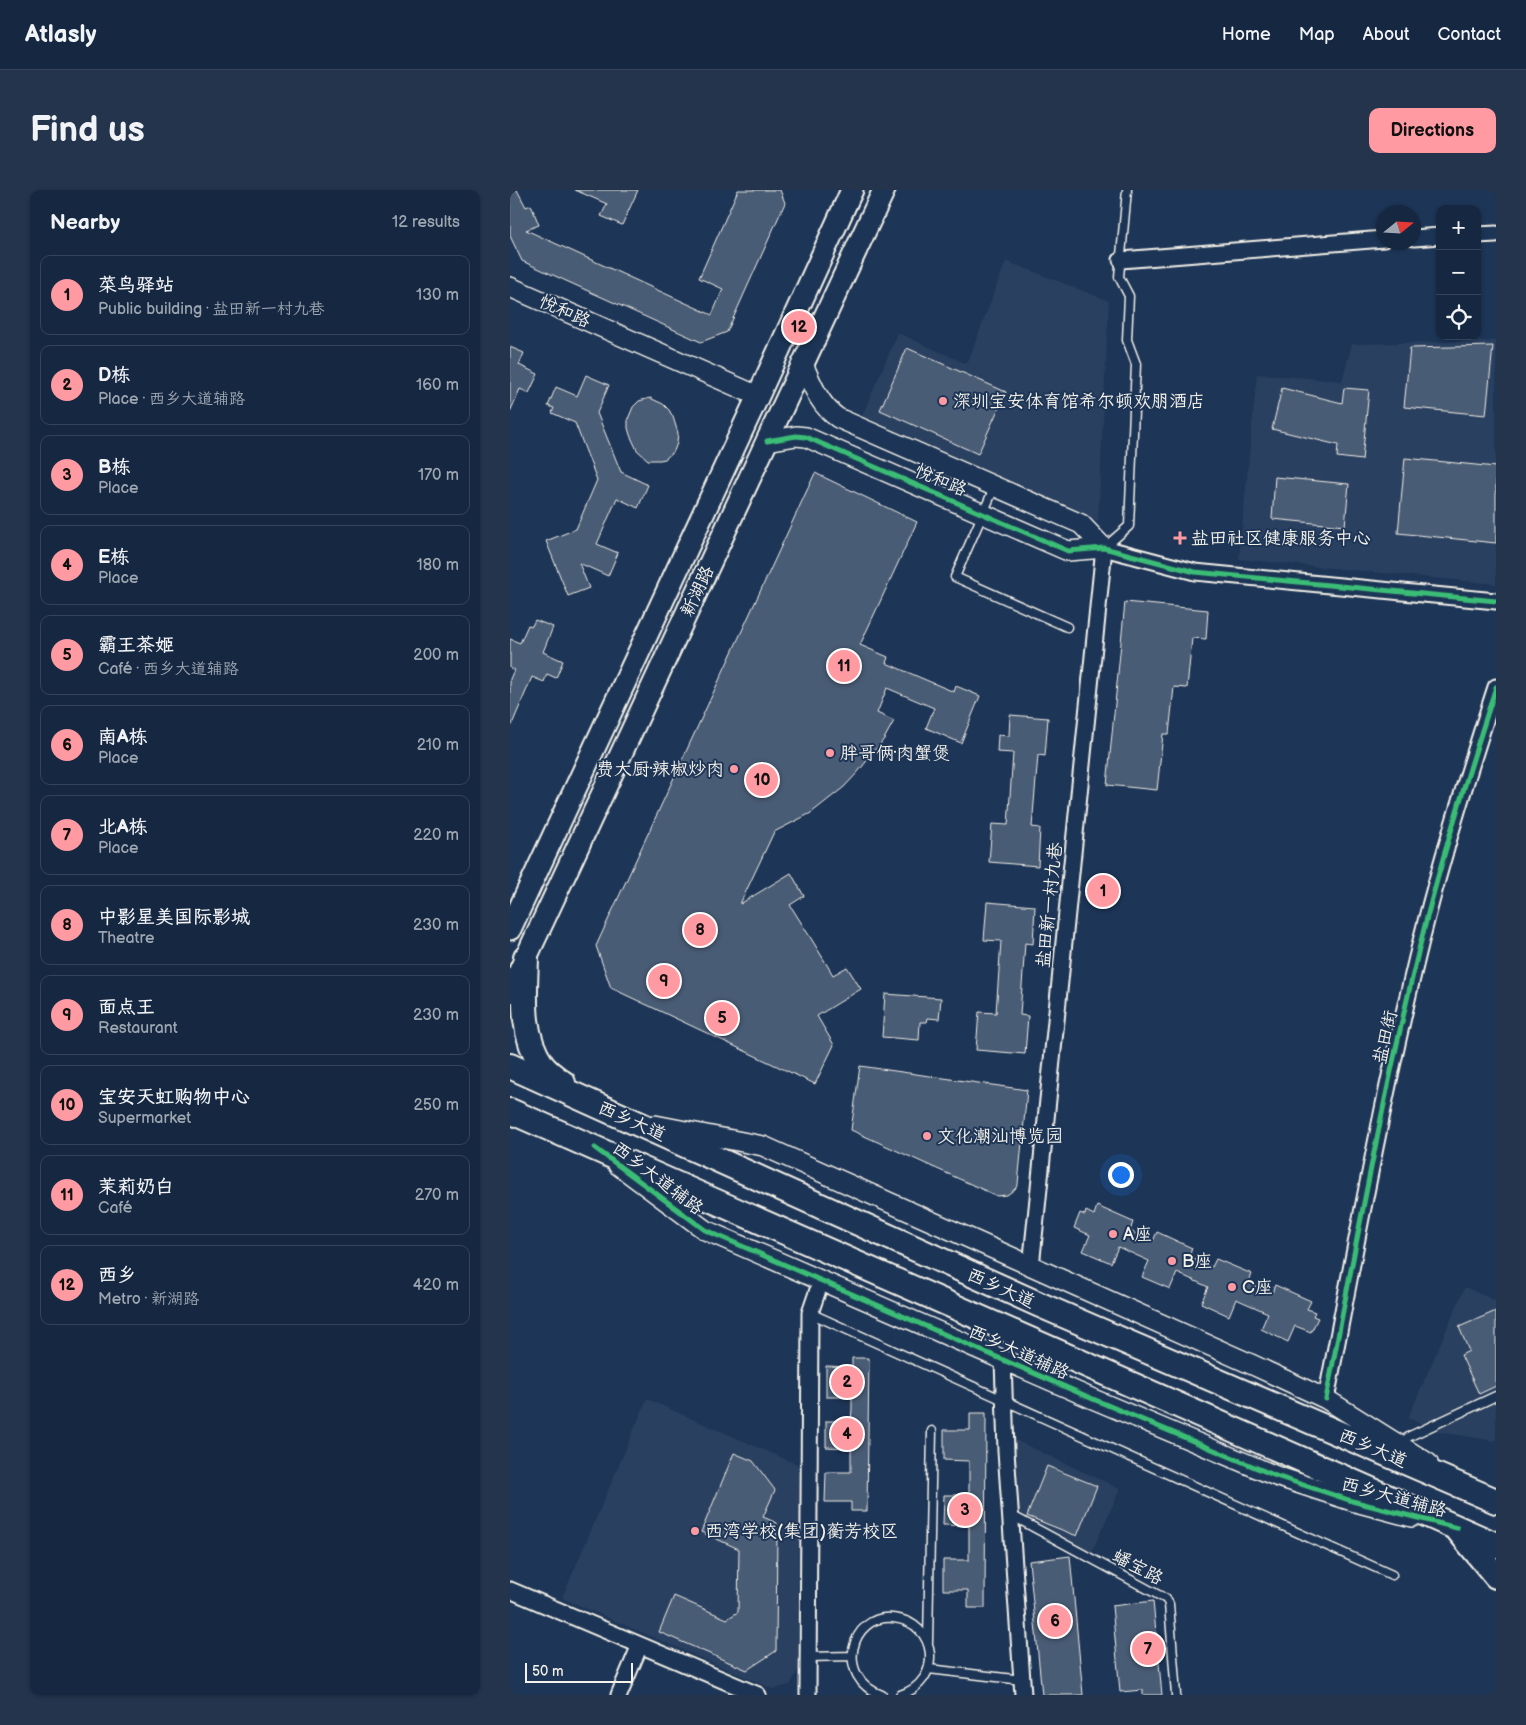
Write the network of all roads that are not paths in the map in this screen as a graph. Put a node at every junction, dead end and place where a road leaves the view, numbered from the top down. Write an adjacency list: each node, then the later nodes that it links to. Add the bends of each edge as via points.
1 (852, 190): 12 (main road, 新湖路)
2 (884, 190): 11 (main road, 新湖路)
3 (1127, 190): 9 (lane)
4 (1481, 234): 5 (street)
5 (1496, 234)
6 (1436, 236): 7 (street)
7 (1421, 237)
8 (1376, 240): 9 (street)
9 (1121, 260): 16 (lane, via 1120,276 1129,296 1127,340 1136,364 1129,526)
10 (510, 287): 12 (street, 悦和路)
11 (804, 364): 13 (main road, 新湖路); 14 (street, 悦和路, via 819,398 838,418)
12 (758, 396): 20 (main road, 新湖路)
13 (768, 441): 15 (street, 悦和路, via 806,437); 21 (main road, 新湖路)
14 (995, 486): 15 (lane); 16 (street, 悦和路, via 1081,524)
15 (983, 513): 16 (street, 悦和路, via 1068,551); 18 (lane, via 955,577)
16 (1104, 548): 17 (street, via 1195,572); 30 (street, 盐田新一村九巷)
17 (1496, 601)
18 (1067, 627)
19 (1496, 687): 35 (street, 盐田街, via 1454,818 1422,937 1376,1141)
20 (510, 929)
21 (526, 958): 22 (main road, 新湖路); 24 (main road, via 524,1016 530,1042 543,1066)
22 (510, 992)
23 (510, 1066): 24 (main road, 西乡大道)
24 (579, 1098): 26 (main road, 西乡大道)
25 (510, 1111): 28 (main road, 西乡大道)
26 (626, 1119): 30 (street, 西乡大道辅路, via 763,1146); 38 (main road, 西乡大道, via 1038,1304)
27 (510, 1130): 28 (main road)
28 (570, 1137): 29 (main road, 西乡大道)
29 (595, 1148): 31 (street, 西乡大道辅路, via 705,1230); 43 (main road, 西乡大道)
30 (1031, 1267): 35 (street, 西乡大道辅路)
31 (821, 1281): 32 (street); 33 (street, 西乡大道辅路)
32 (810, 1313): 36 (lane); 51 (street)
33 (1004, 1360): 36 (street); 43 (street, 西乡大道辅路, via 1276,1476 1352,1501)
34 (1496, 1396): 38 (lane, via 1410,1436)
35 (1326, 1399): 38 (street, 西乡大道辅路)
36 (1004, 1401): 42 (street); 45 (lane)
37 (932, 1431): 48 (lane)
38 (1393, 1449): 39 (main road, 西乡大道)
39 (1466, 1488): 40 (main road); 41 (main road, 西乡大道)
40 (1496, 1490)
41 (1496, 1501)
42 (1011, 1515): 53 (street); 59 (lane, 蟠宝路, via 1166,1599)
43 (1457, 1528): 44 (main road, 西乡大道); 46 (main road)
44 (1496, 1545)
45 (1392, 1575)
46 (1496, 1576)
47 (510, 1590): 49 (street)
48 (928, 1644): 50 (lane, via 924,1634 913,1624 884,1618 861,1631); 52 (lane)
49 (640, 1645): 54 (street); 55 (street)
50 (852, 1656): 51 (lane); 57 (lane, via 854,1670 863,1684)
51 (808, 1657): 56 (street)
52 (929, 1668): 53 (lane); 58 (lane, via 918,1686)
53 (1023, 1688)
54 (619, 1695)
55 (758, 1695)
56 (808, 1695)
57 (882, 1695)
58 (900, 1695)
59 (1176, 1695)

